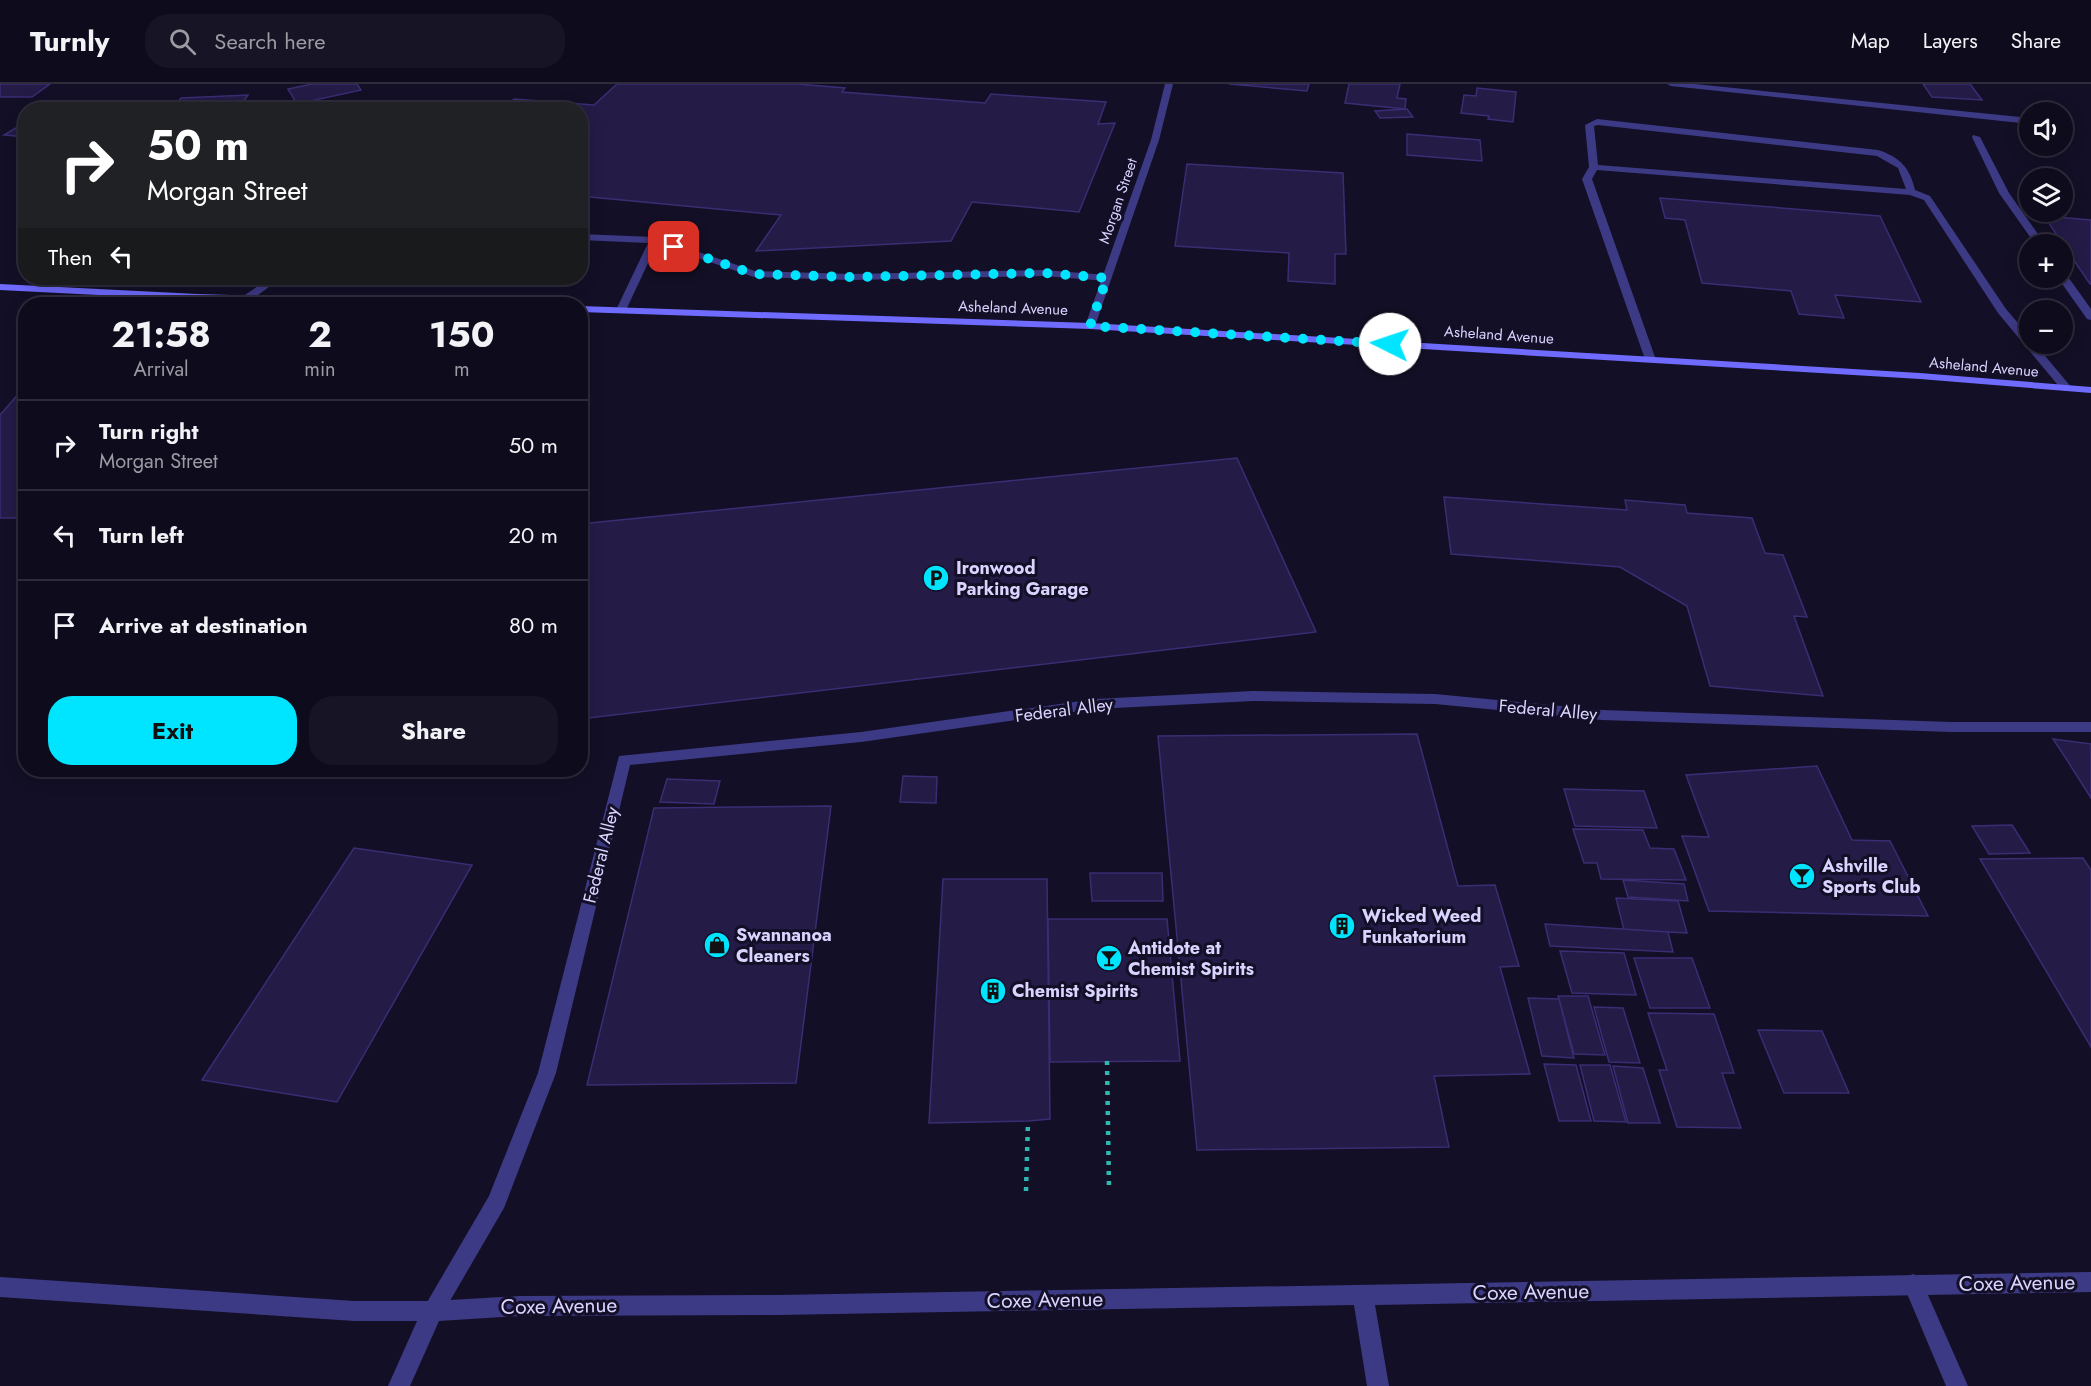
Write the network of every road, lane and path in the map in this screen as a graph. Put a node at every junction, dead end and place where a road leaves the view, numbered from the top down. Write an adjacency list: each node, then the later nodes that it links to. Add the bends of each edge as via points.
1 (1169, 84): 10 (street, Morgan Street, via 1155,140)
2 (1671, 84): 3 (street)
3 (2019, 120)
4 (1976, 137): 7 (street, via 2004,193)
5 (1594, 167): 6 (street); 6 (street, via 1589,125 1597,122 1878,153 1896,159 1907,172); 20 (street, via 1587,179)
6 (1911, 192): 21 (street, via 1927,198 2002,311)
7 (2033, 234)
8 (588, 237): 9 (street)
9 (654, 240): 10 (street, via 754,274 851,277 1044,273); 17 (street)
10 (1107, 278): 19 (street, Morgan Street)
11 (266, 285): 15 (street)
12 (0, 287): 14 (main road)
13 (2070, 288): 18 (street)
14 (205, 297)
15 (249, 297)
16 (588, 309): 17 (main road, Asheland Avenue)
17 (621, 310): 19 (main road, Asheland Avenue)
18 (2091, 317)
19 (1090, 326): 20 (main road, Asheland Avenue)
20 (1650, 360): 21 (main road, Asheland Avenue)
21 (2066, 388): 22 (main road, Asheland Avenue)
22 (2091, 390)
23 (2091, 728): 32 (street, Federal Alley, via 1614,716 1435,699 1252,696 1095,704 861,737 624,760 547,1073 497,1201)
24 (1107, 1061): 26 (path)
25 (1028, 1121): 27 (path)
26 (1109, 1189)
27 (1026, 1191)
28 (2091, 1282): 29 (street, Coxe Avenue)
29 (1913, 1284): 31 (street, Coxe Avenue); 35 (street)
30 (0, 1287): 32 (street, Coxe Avenue, via 354,1311)
31 (1363, 1294): 32 (street, Coxe Avenue, via 520,1306); 34 (street)
32 (433, 1311): 33 (street)
33 (399, 1386)
34 (1378, 1386)
35 (1957, 1386)

